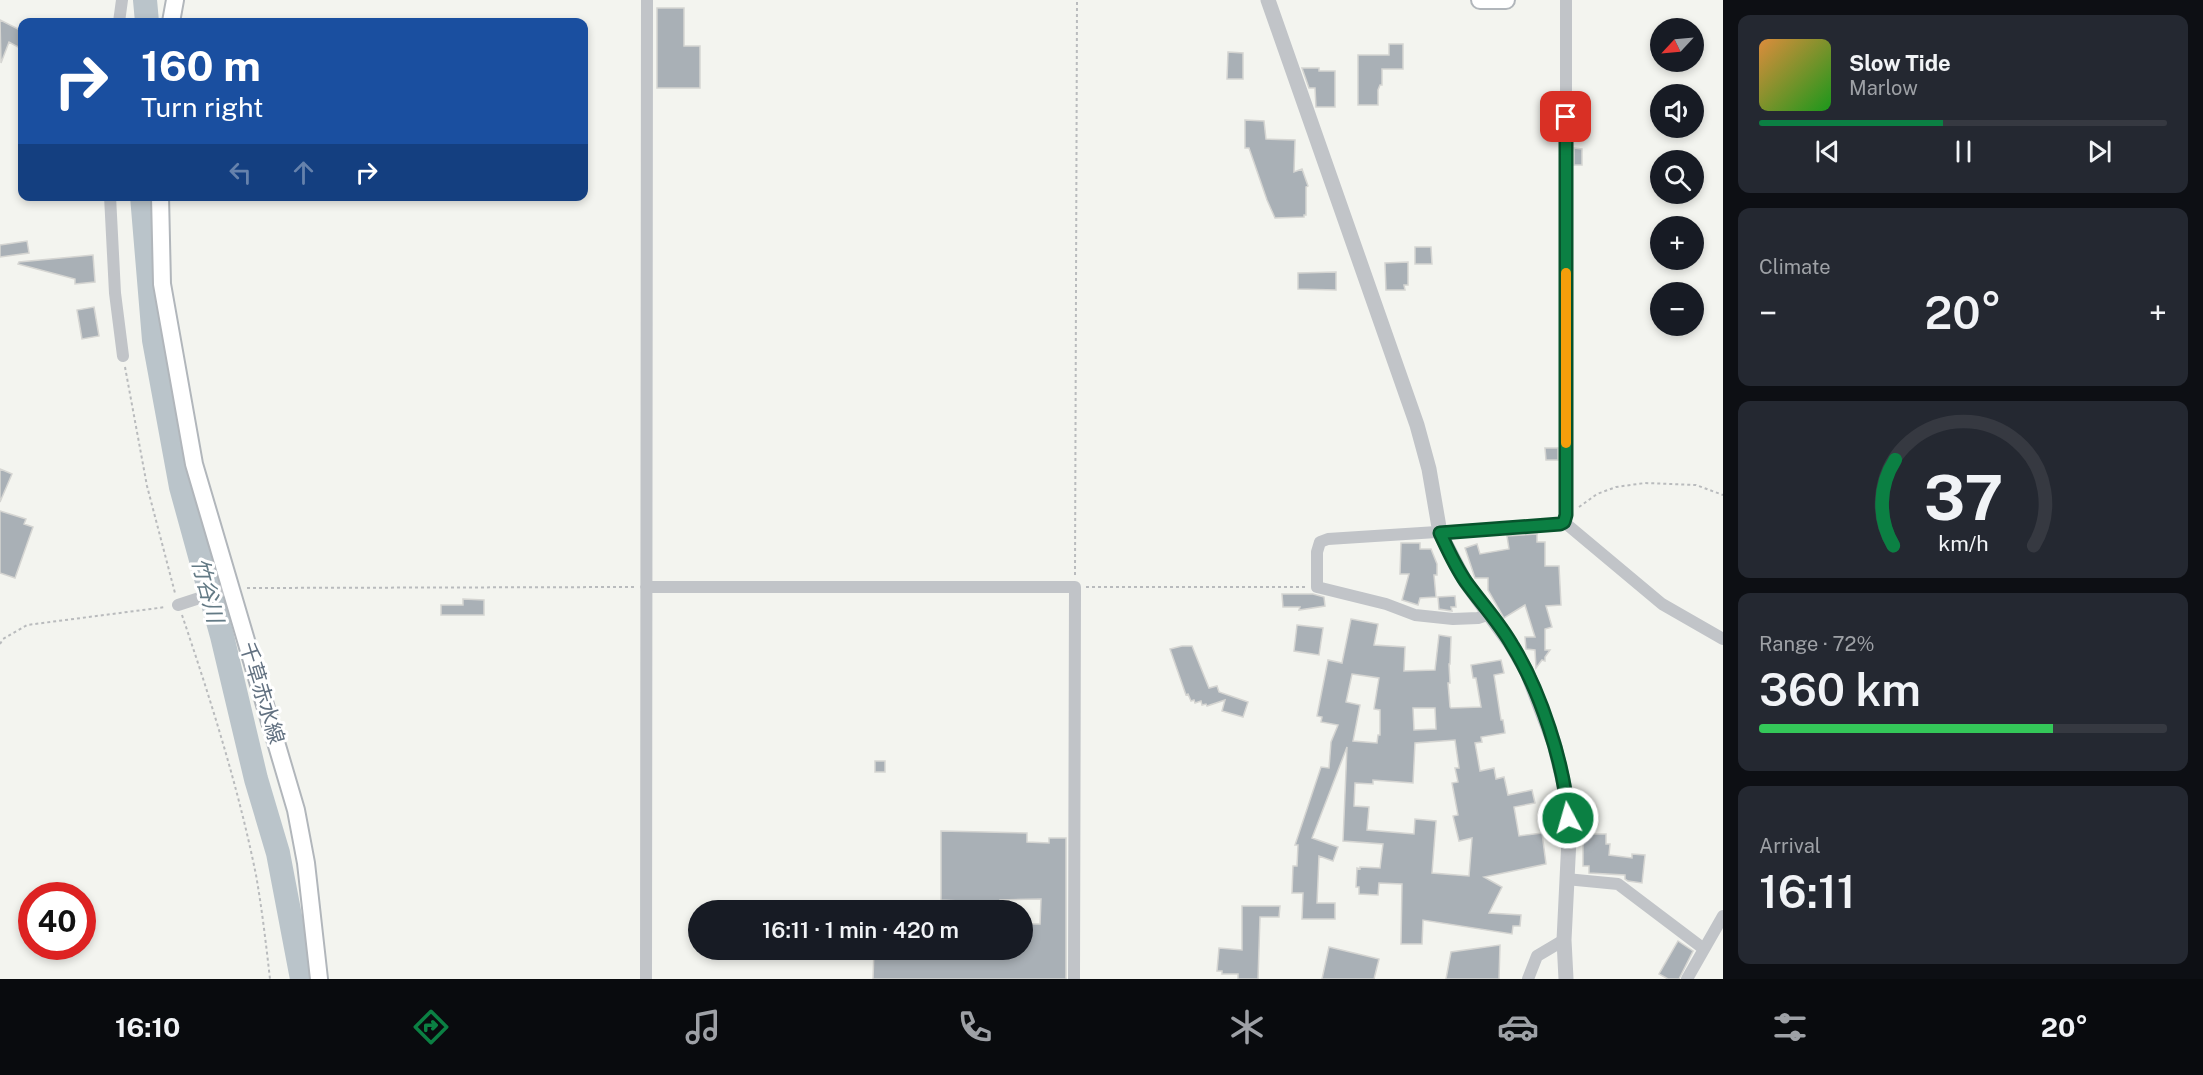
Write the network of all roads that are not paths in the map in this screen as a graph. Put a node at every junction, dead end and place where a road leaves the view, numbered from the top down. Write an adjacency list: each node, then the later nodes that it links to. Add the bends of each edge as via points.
1 (122, 0): 8 (street)
2 (175, 0): 9 (main road)
3 (647, 0): 15 (street)
4 (1268, 0): 14 (street, via 1417,425)
5 (1480, 0): 6 (main road)
6 (1506, 0)
7 (1566, 0): 13 (street)
8 (120, 18)
9 (172, 18)
10 (110, 201): 12 (street)
11 (160, 201): 16 (main road, 千草赤水線, via 162,284 181,397 194,464)
12 (123, 356)
13 (1565, 519): 14 (street, via 1560,524); 19 (street, via 1662,604)
14 (1440, 533): 18 (street, via 1465,581); 18 (street, via 1320,542 1317,587 1415,615 1453,619)
15 (646, 587): 25 (street); 26 (street, via 1074,587)
16 (230, 588): 17 (street); 24 (main road, 千草赤水線, via 296,810)
17 (178, 605)
18 (1490, 614): 20 (street, via 1527,672 1554,743 1567,797)
19 (1723, 639)
20 (1566, 879): 22 (street); 23 (street, via 1618,884)
21 (1723, 916): 23 (street)
22 (1564, 940): 27 (street, via 1537,956); 28 (street)
23 (1704, 949): 29 (street)
24 (319, 979)
25 (646, 979)
26 (1074, 979)
27 (1528, 979)
28 (1566, 979)
29 (1687, 979)

